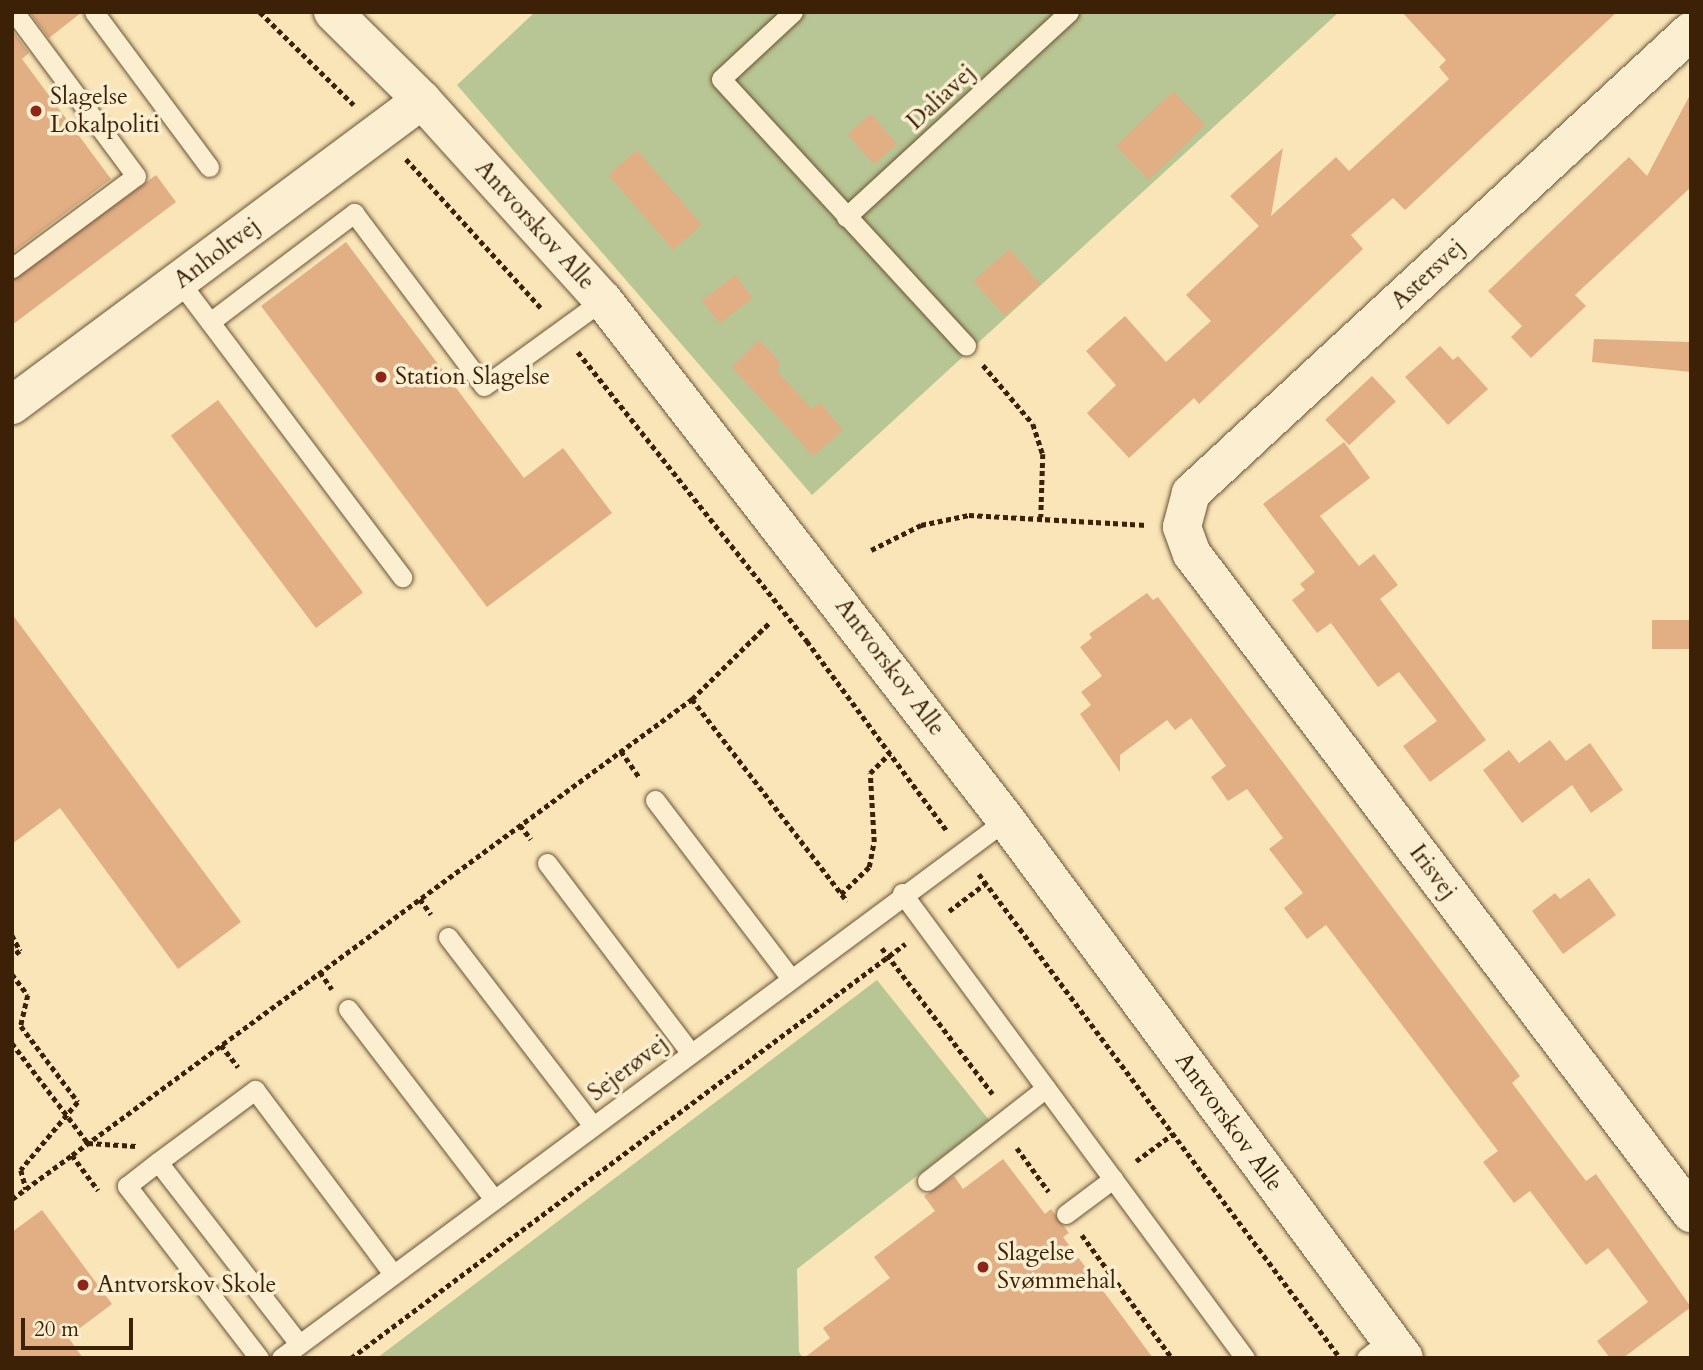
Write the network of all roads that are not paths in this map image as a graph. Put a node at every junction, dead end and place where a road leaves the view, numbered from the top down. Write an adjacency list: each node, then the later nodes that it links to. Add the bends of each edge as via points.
1 (14, 12): 10 (lane, via 136,176)
2 (94, 12): 8 (lane)
3 (333, 12): 7 (street, Antvorskov Alle)
4 (793, 12): 9 (lane, via 721,79)
5 (1069, 12): 9 (lane, Daliavej)
6 (1691, 31): 16 (street, Astersvej, via 1191,493)
7 (422, 100): 11 (street, Anholtvej); 12 (street, Antvorskov Alle)
8 (209, 167)
9 (846, 217): 14 (lane)
10 (12, 268)
11 (179, 281): 13 (lane); 15 (street, Anholtvej)
12 (603, 300): 13 (lane, via 484,386 354,213); 19 (street, Antvorskov Alle)
13 (210, 322): 17 (lane)
14 (967, 345)
15 (12, 405)
16 (1182, 527): 32 (street, Irisvej, via 1192,554)
17 (402, 577)
18 (655, 800): 23 (lane)
19 (1006, 820): 21 (lane, Sejerøvej); 36 (street, Antvorskov Alle)
20 (547, 863): 25 (lane)
21 (902, 893): 23 (lane, Sejerøvej); 26 (lane)
22 (448, 937): 27 (lane)
23 (790, 977): 25 (lane, Sejerøvej)
24 (348, 1009): 31 (lane)
25 (690, 1052): 27 (lane, Sejerøvej)
26 (1046, 1088): 29 (lane); 30 (lane)
27 (592, 1125): 31 (lane, Sejerøvej)
28 (158, 1162): 34 (lane, via 255,1090); 35 (lane); 37 (lane, via 127,1186)
29 (1113, 1179): 33 (lane); 39 (lane)
30 (927, 1181)
31 (494, 1199): 34 (lane, Sejerøvej)
32 (1691, 1213)
33 (1066, 1214)
34 (393, 1274): 35 (lane, Sejerøvej)
35 (299, 1344): 38 (lane, Sejerøvej)
36 (1387, 1352)
37 (259, 1358)
38 (281, 1358)
39 (1245, 1358)

